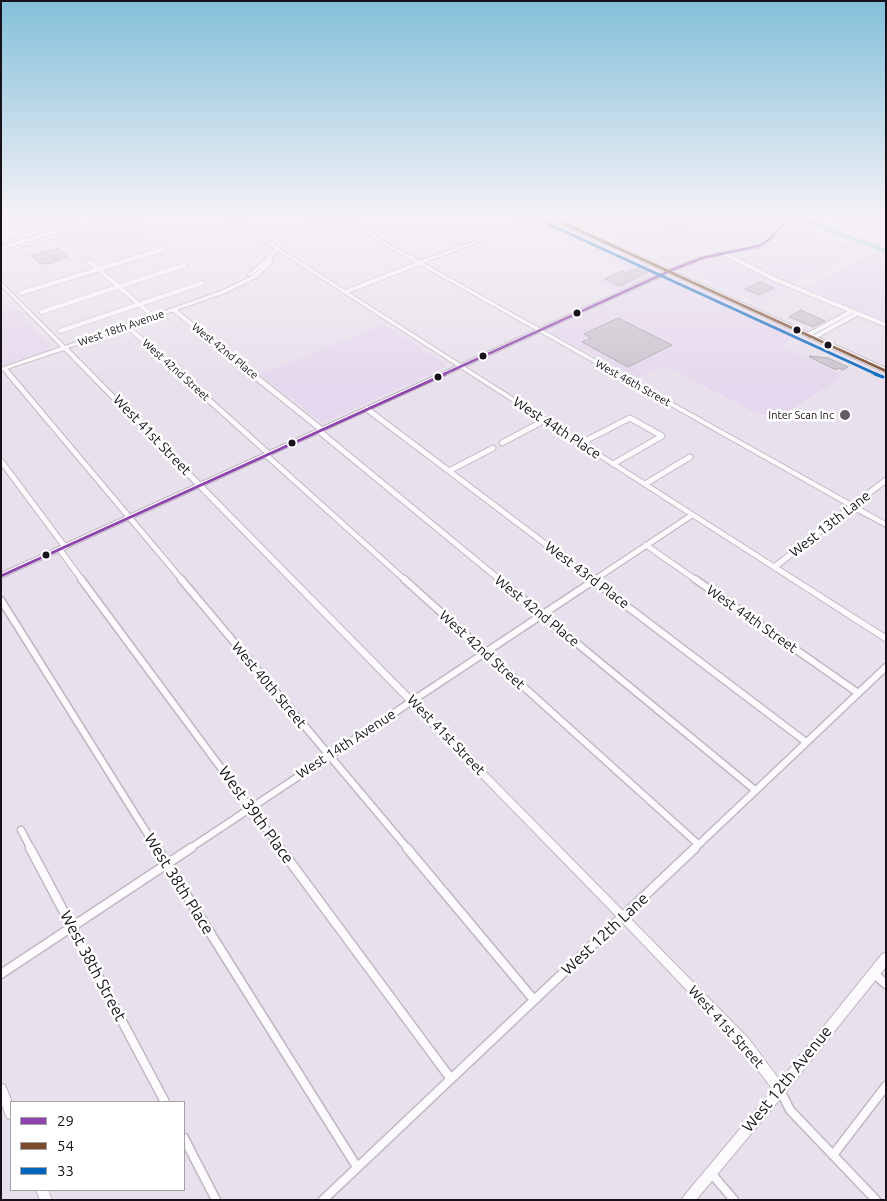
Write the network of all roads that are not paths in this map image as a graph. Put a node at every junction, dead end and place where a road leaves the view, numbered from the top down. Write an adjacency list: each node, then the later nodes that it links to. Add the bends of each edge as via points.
1 (85, 273): 15 (street)
2 (103, 273): 13 (street)
3 (160, 273): 13 (street)
4 (252, 273): 17 (street, West 18th Avenue, via 239,284)
5 (316, 273): 14 (street, West 44th Place)
6 (394, 273): 14 (street)
7 (438, 273): 24 (street, West 46th Street)
8 (664, 273): 24 (main road)
9 (678, 273): 26 (main road)
10 (762, 273): 18 (street)
11 (1, 283): 27 (street, West 41st Street)
12 (202, 283): 16 (street)
13 (119, 286): 16 (street); 19 (street)
14 (345, 292): 29 (street, West 44th Place)
15 (21, 293)
16 (139, 305): 21 (street, West 42nd Street); 25 (street)
17 (174, 310): 21 (street, West 18th Avenue); 34 (street, West 42nd Place)
18 (852, 311): 20 (street); 26 (street)
19 (41, 312)
20 (858, 313): 22 (street); 26 (street)
21 (154, 317): 23 (street, West 18th Avenue)
22 (886, 325)
23 (127, 326): 27 (street, West 18th Avenue); 38 (street, West 42nd Street)
24 (540, 330): 29 (main road); 46 (street, West 46th Street)
25 (60, 331)
26 (814, 335): 28 (main road); 31 (main road)
27 (66, 347): 30 (street, West 18th Avenue); 45 (street, West 41st Street)
28 (886, 364)
29 (461, 366): 32 (main road); 33 (street, West 44th Place)
30 (3, 369): 48 (street, West 40th Street)
31 (886, 371)
32 (366, 409): 34 (main road); 42 (street, West 43rd Place)
33 (545, 420): 35 (street); 36 (street, West 44th Place)
34 (320, 430): 38 (main road); 56 (street, West 42nd Place)
35 (502, 443)
36 (581, 443): 41 (street, West 44th Place); 41 (street, via 630,418 662,436)
37 (493, 448): 42 (street)
38 (268, 454): 45 (main road); 58 (street, West 42nd Street)
39 (690, 457): 44 (street)
40 (1, 461): 51 (street, West 39th Place)
41 (613, 464): 44 (street, West 44th Place)
42 (449, 472): 54 (street, West 43rd Place)
43 (886, 480): 46 (street, West 13th Lane)
44 (645, 484): 47 (street, West 44th Place)
45 (200, 485): 48 (main road); 61 (street, West 41st Street)
46 (852, 506): 49 (street, West 46th Street); 52 (street, West 13th Lane)
47 (692, 515): 50 (street, West 14th Avenue); 52 (street, West 44th Place)
48 (130, 518): 51 (main road); 63 (street, West 40th Street)
49 (886, 526)
50 (646, 545): 54 (street, West 14th Avenue); 60 (street, West 44th Street)
51 (63, 548): 53 (main road); 65 (street, West 39th Place)
52 (774, 567): 57 (street, West 44th Place)
53 (1, 576)
54 (594, 580): 56 (street, West 14th Avenue); 62 (street, West 43rd Place)
55 (1, 600): 68 (street, West 38th Place)
56 (542, 614): 58 (street, West 14th Avenue); 64 (street, West 42nd Place)
57 (886, 639)
58 (485, 652): 61 (street, West 14th Avenue); 67 (street, West 42nd Street)
59 (886, 667): 60 (street, West 12th Lane)
60 (858, 693): 62 (street, West 12th Lane)
61 (412, 701): 63 (street, West 14th Avenue); 69 (street, West 41st Street)
62 (806, 742): 64 (street, West 12th Lane)
63 (328, 756): 65 (street, West 14th Avenue); 75 (street, West 40th Street)
64 (756, 790): 67 (street, West 12th Lane)
65 (250, 808): 68 (street, West 14th Avenue); 76 (street, West 39th Place)
66 (21, 830): 70 (street, West 38th Street)
67 (698, 844): 69 (street, West 12th Lane)
68 (167, 864): 70 (street, West 14th Avenue); 84 (street, West 38th Place)
69 (623, 917): 75 (street, West 12th Lane); 79 (street, West 41st Street, via 745,1043)
70 (73, 928): 73 (street, West 14th Avenue); 80 (street, West 38th Street)
71 (886, 958): 72 (main road, West 12th Avenue)
72 (873, 973): 74 (street); 79 (main road, West 12th Avenue)
73 (1, 974)
74 (886, 984)
75 (534, 1000): 76 (street, West 12th Lane)
76 (451, 1080): 84 (street, West 12th Lane)
77 (1, 1089): 81 (street)
78 (885, 1089): 83 (street)
79 (780, 1090): 83 (street, West 41st Street, via 790,1110); 85 (main road, West 12th Avenue)
80 (164, 1101)
81 (10, 1112)
82 (185, 1140): 86 (street)
83 (833, 1155): 90 (street, West 41st Street)
84 (357, 1167): 87 (street, West 12th Lane)
85 (710, 1172): 88 (main road, West 12th Avenue); 89 (street)
86 (216, 1200)
87 (323, 1200)
88 (688, 1200)
89 (734, 1200)
90 (876, 1200)

